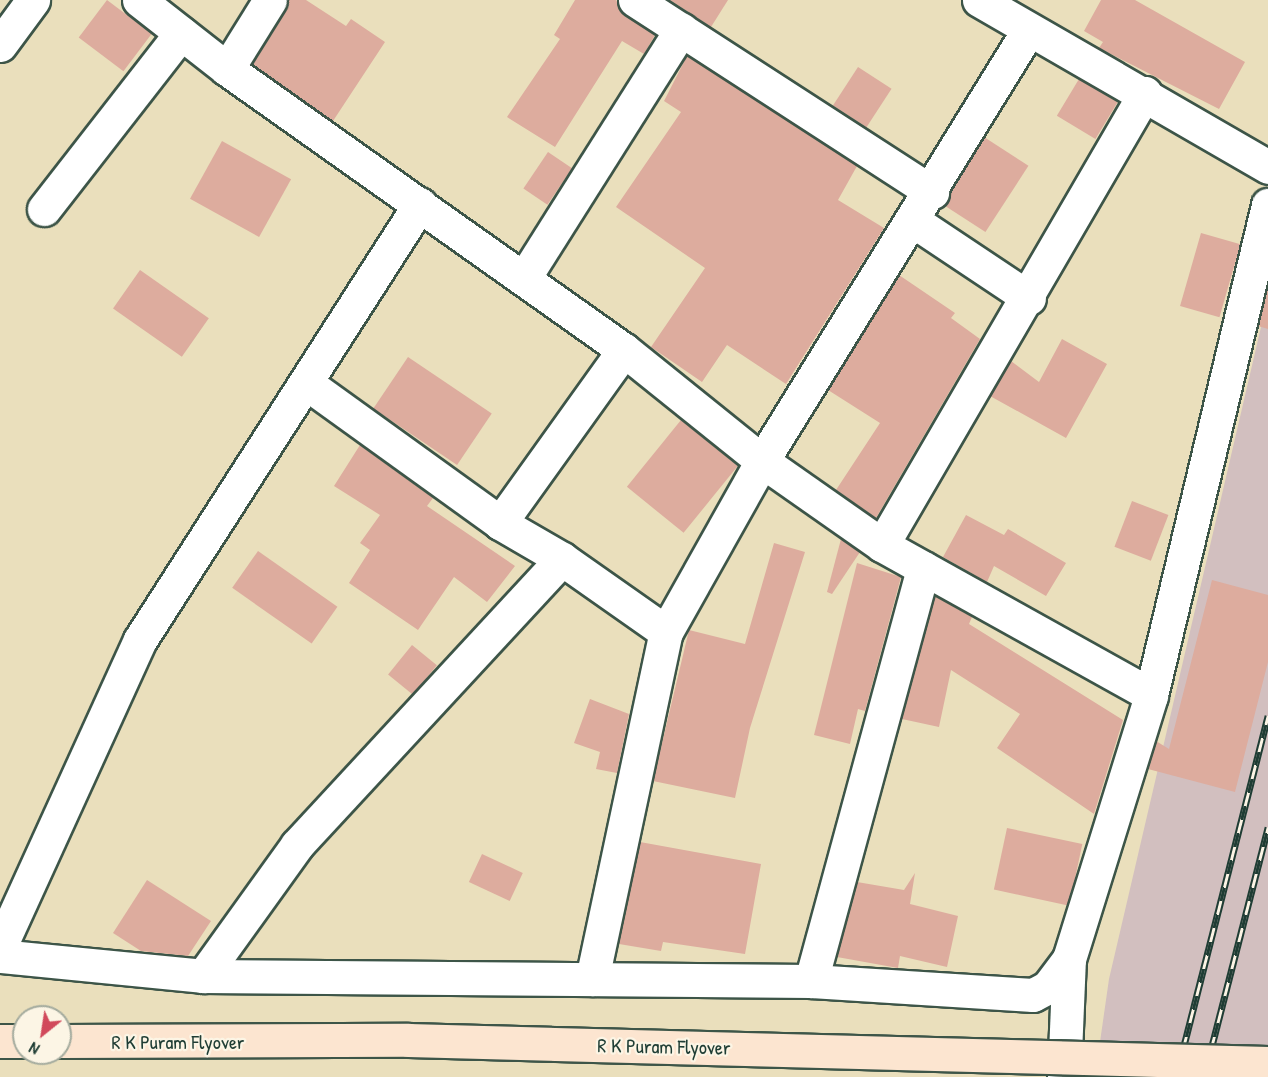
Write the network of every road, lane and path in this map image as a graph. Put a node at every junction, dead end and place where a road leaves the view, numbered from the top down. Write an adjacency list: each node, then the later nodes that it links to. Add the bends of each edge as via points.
1 (33, 0): 9 (street)
2 (139, 0): 8 (street)
3 (270, 0): 10 (street)
4 (635, 0): 7 (street)
5 (979, 0): 6 (street)
6 (1020, 17): 11 (street); 13 (street)
7 (681, 30): 13 (street); 18 (street)
8 (181, 33): 10 (street); 16 (street)
9 (0, 45)
10 (227, 69): 14 (street)
11 (1145, 93): 12 (street); 19 (street)
12 (1268, 167)
13 (932, 192): 17 (street)
14 (420, 204): 18 (street); 21 (street)
15 (1268, 205): 28 (street)
16 (44, 209)
17 (915, 222): 19 (street); 22 (street)
18 (524, 278): 20 (street)
19 (1029, 298): 24 (street)
20 (624, 350): 22 (street); 23 (street)
21 (309, 385): 23 (street); 29 (street, via 140,640)
22 (762, 461): 24 (street); 27 (street)
23 (500, 523): 25 (street)
24 (882, 546): 26 (street)
25 (562, 559): 27 (street); 32 (street, via 297,845)
26 (923, 568): 28 (street); 34 (street)
27 (666, 632): 33 (street)
28 (1151, 695): 31 (street)
29 (0, 947)
30 (0, 956): 32 (street)
31 (1069, 959): 34 (street, via 1061,975 1033,995); 37 (street)
32 (203, 976): 33 (street)
33 (592, 979): 34 (street)
34 (812, 981)
35 (72, 1041): 36 (main road, R K Puram Flyover, bridge, via 408,1040)
36 (1268, 1063)
37 (1064, 1077)

